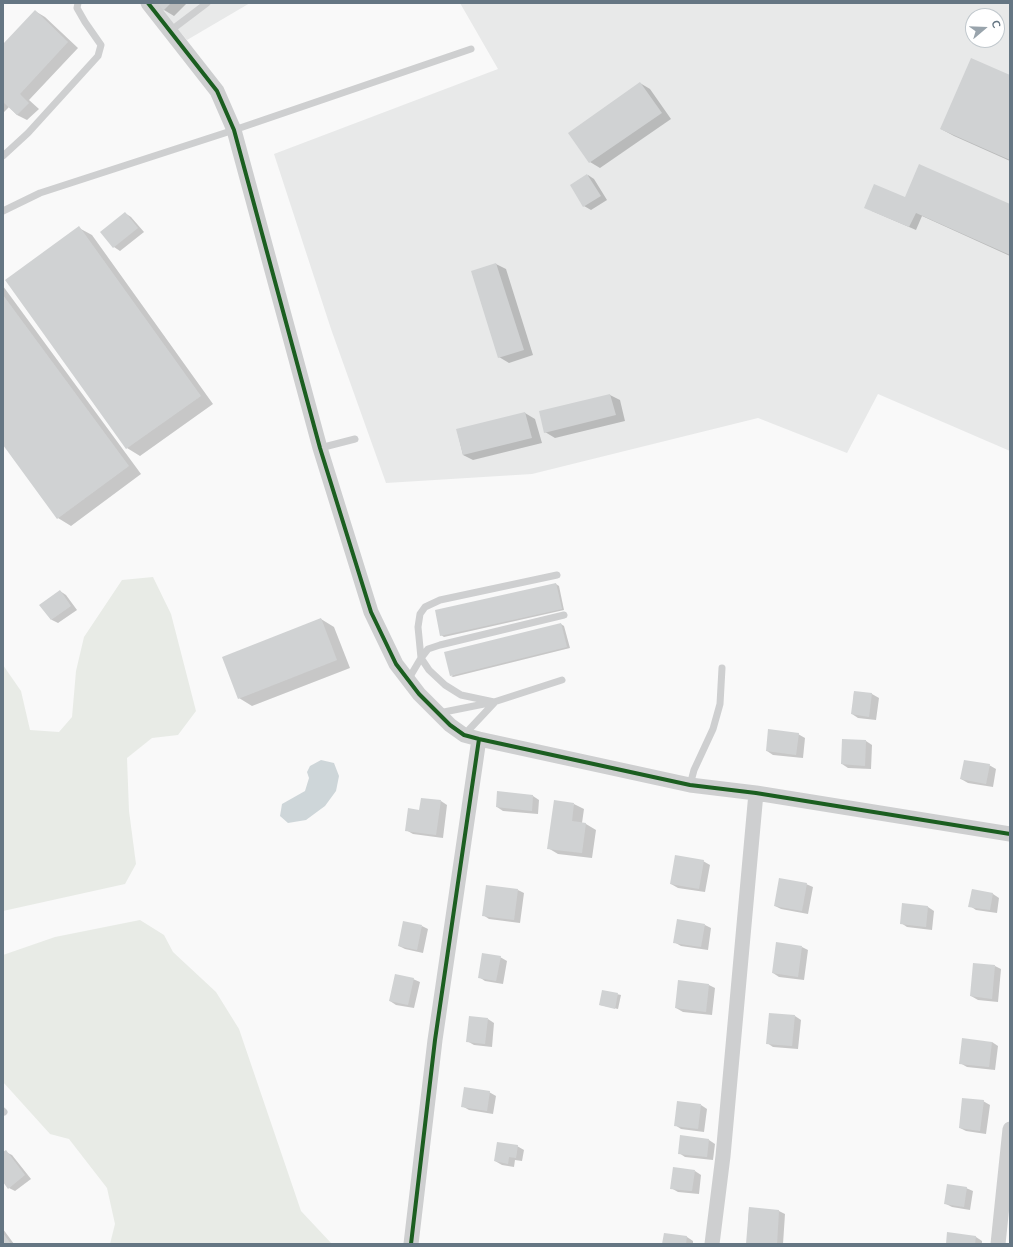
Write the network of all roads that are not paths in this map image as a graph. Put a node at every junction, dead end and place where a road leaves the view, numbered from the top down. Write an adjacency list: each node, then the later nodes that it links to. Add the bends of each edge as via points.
1 (78, 3): 7 (lane, via 77,8 101,45 98,56 28,133)
2 (148, 3): 4 (street)
3 (207, 3): 4 (lane)
4 (170, 31): 6 (street, via 217,91)
5 (471, 49): 6 (lane)
6 (234, 130): 8 (lane, via 40,193); 10 (street)
7 (3, 156)
8 (3, 211)
9 (355, 439): 10 (lane)
10 (320, 448): 15 (street, via 371,612 396,664)
11 (557, 575): 13 (lane, via 440,600 425,607 420,614 418,627)
12 (564, 615): 13 (lane, via 440,645 428,649)
13 (421, 658): 15 (lane); 17 (lane, via 428,670 461,696)
14 (722, 668): 21 (lane, via 720,704 713,729)
15 (408, 680): 18 (street)
16 (562, 680): 17 (lane)
17 (494, 702): 18 (lane); 19 (lane)
18 (438, 713): 19 (street)
19 (464, 735): 20 (street)
20 (480, 739): 21 (street); 25 (street, via 435,1040)
21 (690, 785): 22 (street)
22 (756, 794): 23 (street); 26 (street, via 723,1156)
23 (1010, 834)
24 (1010, 1129): 27 (street)
25 (410, 1244)
26 (712, 1244)
27 (998, 1244)

